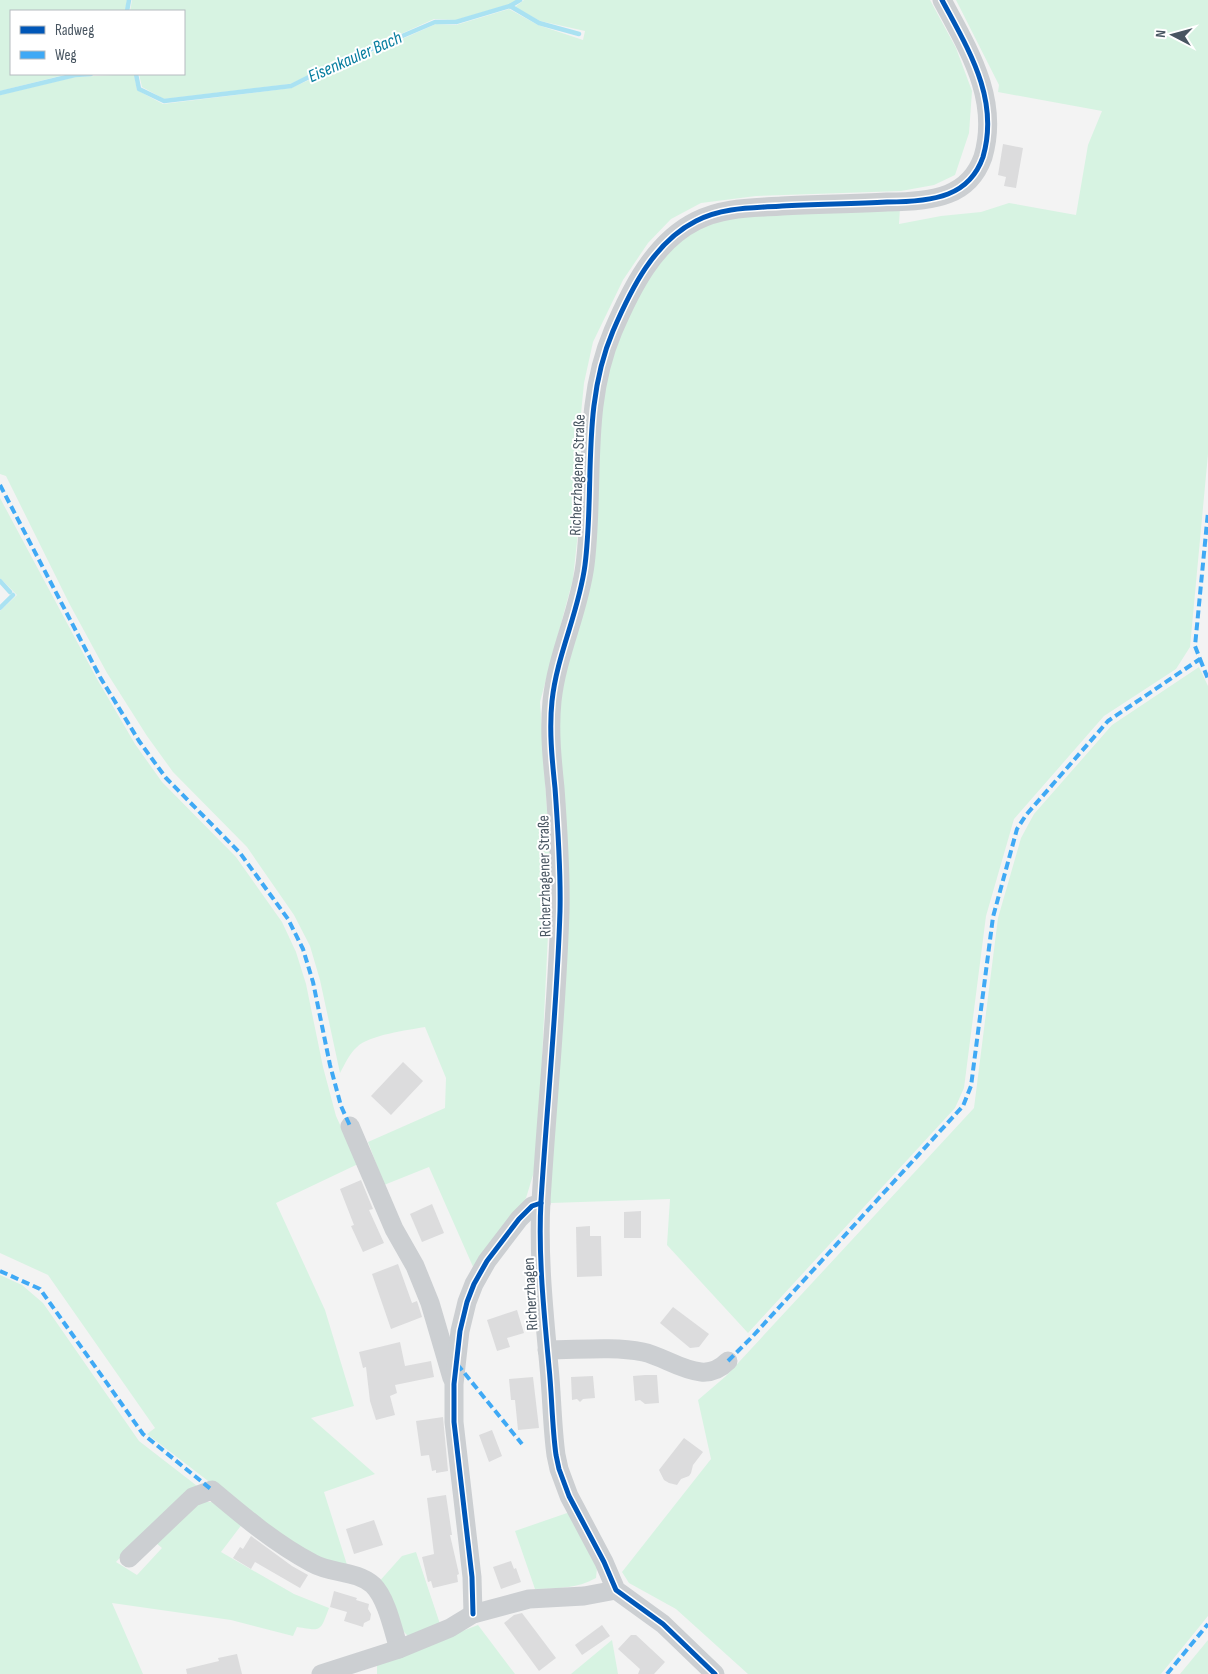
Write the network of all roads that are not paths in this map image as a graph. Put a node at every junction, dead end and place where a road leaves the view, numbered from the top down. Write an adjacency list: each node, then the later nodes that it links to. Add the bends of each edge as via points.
1 (942, 0): 3 (street, Richerzhagener Straße, via 975,63 986,100 988,125 984,152 969,181 947,194 918,200 741,208 697,220 671,238 646,266 603,358 591,425 585,568 575,616 557,669 551,711 560,889)
2 (350, 1126): 6 (street, via 394,1229 415,1266)
3 (541, 1203): 4 (street, Richerzhagen); 6 (street, via 532,1206 519,1218 474,1284 460,1331)
4 (547, 1350): 5 (street, Richerzhagen, via 623,1349 645,1352 700,1372 711,1372); 8 (street, Richerzhagen, via 559,1469)
5 (728, 1361)
6 (454, 1384): 9 (street, via 455,1438 472,1577)
7 (129, 1558): 10 (street, via 193,1497 212,1490 251,1523 314,1565 361,1577 372,1585 384,1603)
8 (616, 1590): 9 (street, via 584,1596 529,1599); 12 (street, via 663,1624)
9 (473, 1614): 10 (street, via 450,1628)
10 (399, 1649): 11 (street)
11 (321, 1674)
12 (715, 1674)

